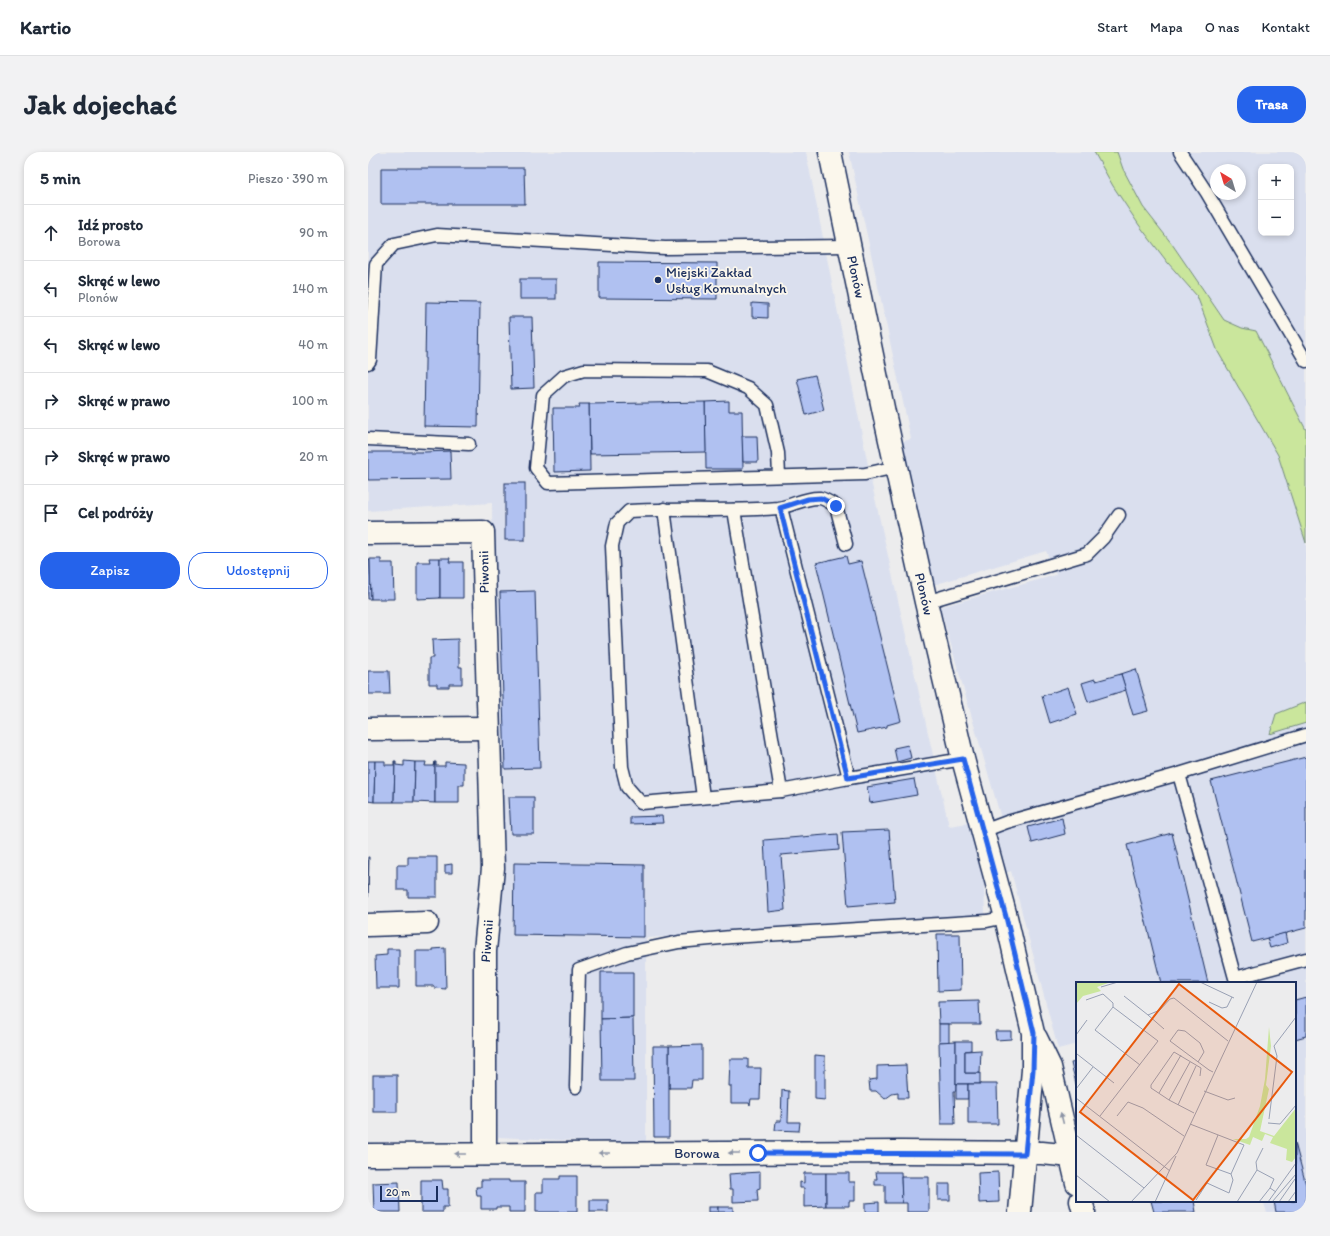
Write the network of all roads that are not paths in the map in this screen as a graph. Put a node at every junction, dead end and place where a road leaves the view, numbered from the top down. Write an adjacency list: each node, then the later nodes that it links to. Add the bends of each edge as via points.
1 (830, 152): 3 (street, Plonów)
2 (1180, 152): 4 (lane)
3 (849, 246): 5 (lane, via 665,248 437,235 394,244 376,264); 8 (street, Plonów)
4 (1306, 361)
5 (368, 363)
6 (368, 439): 7 (lane)
7 (469, 444)
8 (896, 467): 9 (lane, via 865,474); 16 (street, Plonów)
9 (779, 476): 9 (lane, via 548,483 536,468 543,395 564,376 584,370 707,371 748,388 766,405 778,454)
10 (780, 508): 12 (lane); 15 (lane, via 808,499 821,498 836,506); 22 (lane)
11 (664, 509): 12 (lane); 24 (lane); 24 (lane, via 629,511 617,523 612,546 622,767 627,788 641,803)
12 (734, 510): 23 (lane)
13 (1119, 515): 16 (lane, via 1103,538 1087,554)
14 (368, 533): 17 (street, Piwonii, via 483,532)
15 (846, 544)
16 (926, 602): 20 (street, Plonów)
17 (488, 728): 18 (street); 32 (street, Piwonii, via 493,868 485,951)
18 (368, 729)
19 (1306, 735): 21 (lane)
20 (963, 759): 22 (lane); 25 (street, Plonów)
21 (1179, 774): 25 (lane); 29 (lane, via 1235,978)
22 (848, 778): 23 (lane)
23 (781, 792): 24 (lane)
24 (702, 797)
25 (983, 831): 26 (street, Plonów)
26 (1006, 917): 30 (street, Plonów); 31 (lane, via 987,921 679,942 627,953 579,970)
27 (427, 924): 28 (street)
28 (368, 925)
29 (1306, 960)
30 (1034, 1033): 33 (street, Plonów); 35 (street, Plonów, one-way to 30, via 1050,1067)
31 (576, 1087)
32 (486, 1154): 33 (street, Borowa, one-way to 32); 34 (street, Borowa, one-way to 34)
33 (1025, 1154): 35 (street, Borowa); 38 (street, Plonów)
34 (368, 1155)
35 (1071, 1156): 36 (street, Plonów)
36 (1076, 1178)
37 (1081, 1202): 39 (street)
38 (1020, 1212)
39 (1084, 1212)

